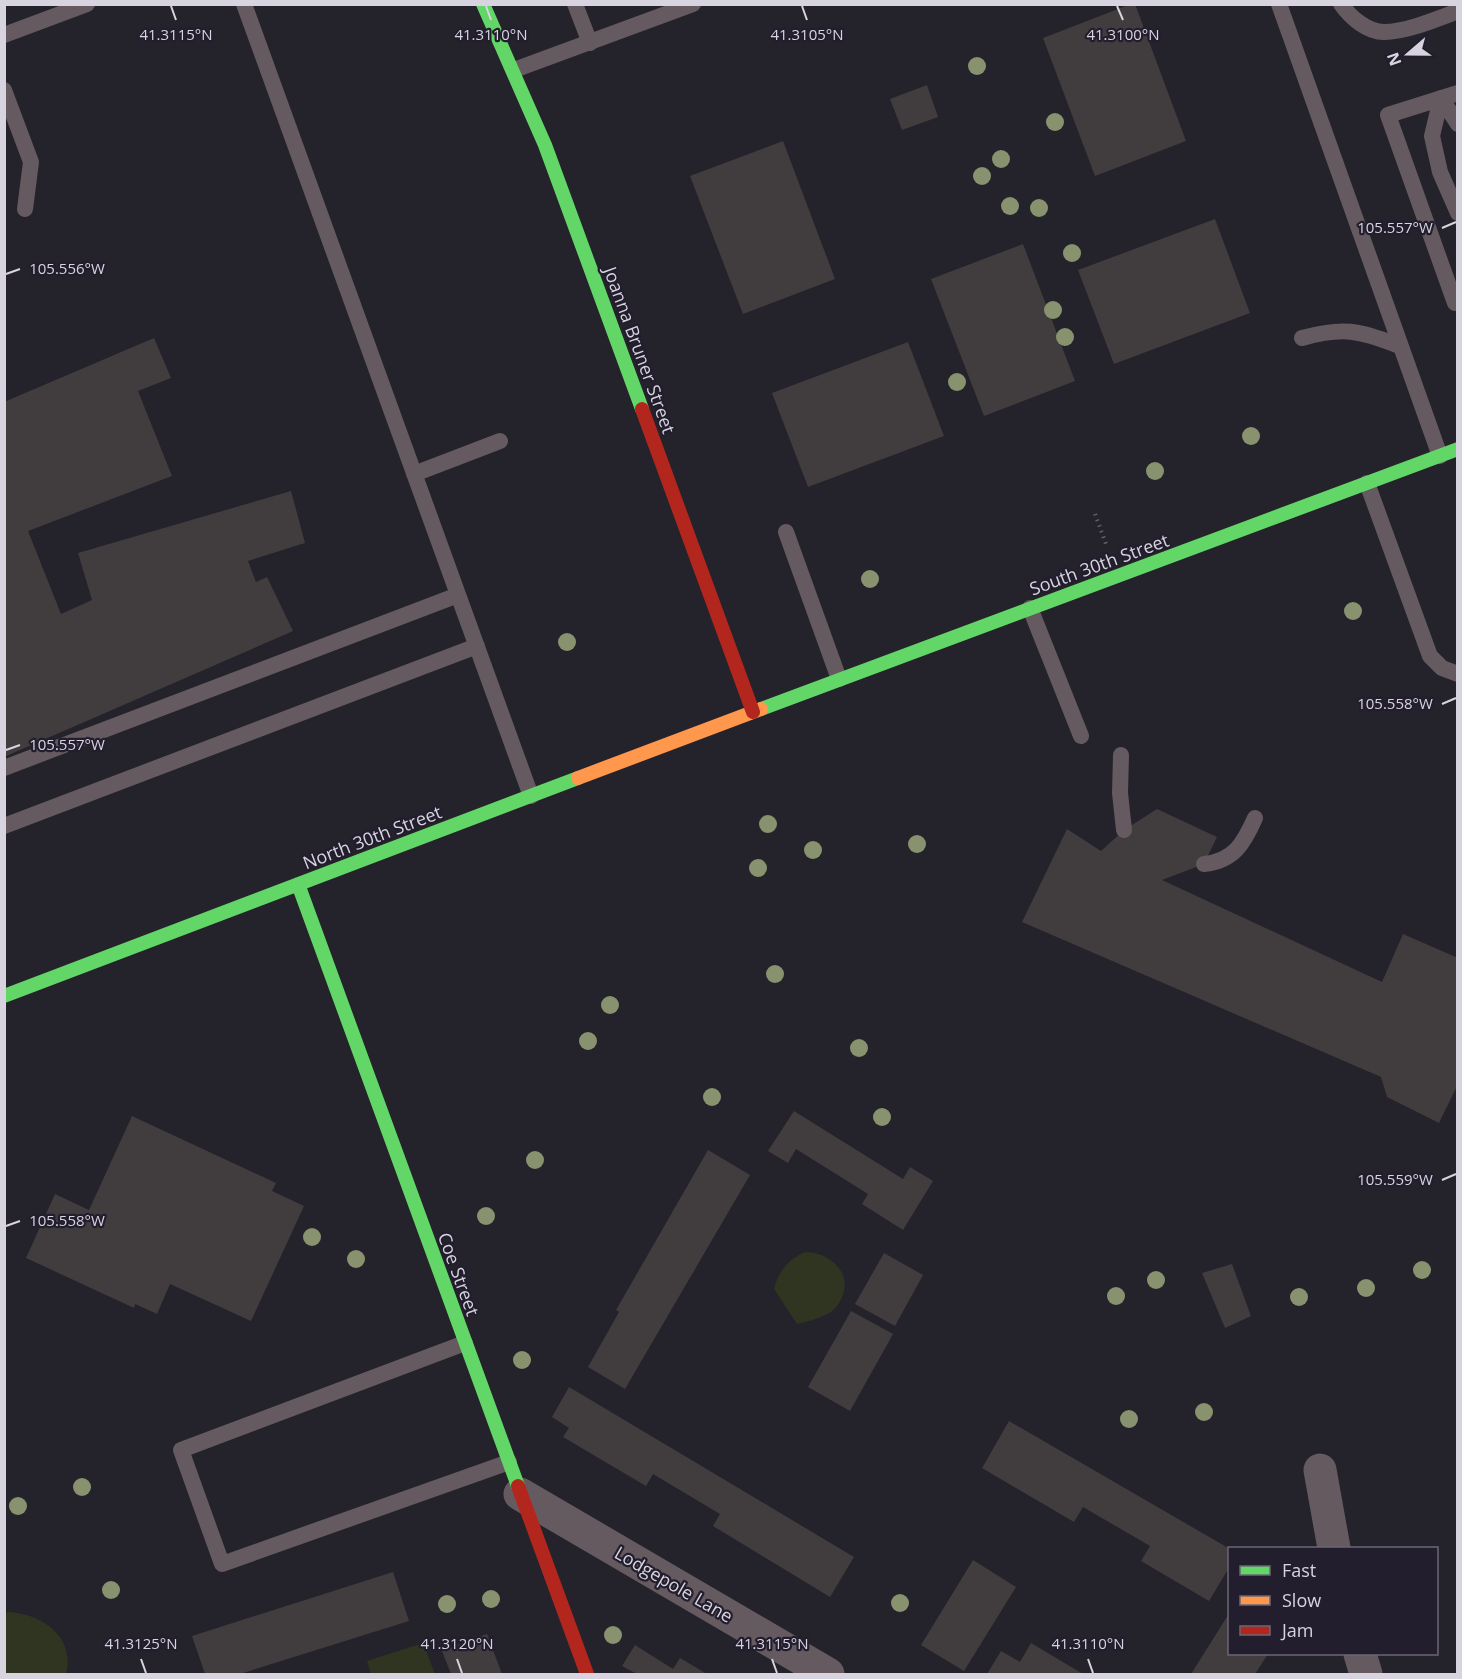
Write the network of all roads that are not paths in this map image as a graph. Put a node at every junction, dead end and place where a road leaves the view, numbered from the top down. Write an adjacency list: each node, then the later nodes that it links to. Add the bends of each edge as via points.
1 (87, 4): 9 (lane)
2 (244, 4): 24 (lane)
3 (483, 4): 11 (street, Joanna Bruner Street)
4 (575, 4): 10 (lane)
5 (693, 4): 10 (lane)
6 (1279, 4): 20 (lane)
7 (1341, 4): 8 (lane, via 1352,20 1382,32)
8 (1458, 11)
9 (4, 35)
10 (590, 43): 11 (lane)
11 (514, 70): 32 (street, Joanna Bruner Street)
12 (4, 90): 16 (lane, via 31,162)
13 (1458, 93): 14 (lane)
14 (1441, 98): 15 (lane); 17 (lane, via 1432,136 1440,172); 18 (lane, via 1388,115 1455,303)
15 (1458, 124)
16 (26, 209)
17 (1458, 213)
18 (1458, 302)
19 (1302, 338): 20 (lane, via 1357,330)
20 (1400, 346): 23 (lane)
21 (500, 441): 24 (lane)
22 (1458, 449): 23 (street, South 30th Street)
23 (1440, 456): 25 (street, South 30th Street)
24 (414, 474): 27 (lane)
25 (1367, 483): 28 (street, South 30th Street); 30 (lane, via 1430,656 1442,668)
26 (786, 532): 31 (lane)
27 (458, 595): 29 (lane); 35 (lane)
28 (1030, 608): 31 (street, South 30th Street); 33 (lane)
29 (477, 646): 36 (lane); 38 (lane)
30 (1458, 674)
31 (839, 679): 32 (street, South 30th Street)
32 (753, 712): 36 (street, North 30th Street)
33 (1081, 736)
34 (1121, 755): 39 (lane)
35 (4, 768)
36 (531, 796): 41 (street, North 30th Street)
37 (1255, 818): 40 (lane, via 1246,840 1234,855)
38 (4, 826)
39 (1124, 830)
40 (1204, 864)
41 (298, 884): 42 (street, North 30th Street); 43 (street, Coe Street)
42 (4, 996)
43 (465, 1343): 44 (street, Coe Street); 44 (lane, via 181,1450 222,1564)
44 (509, 1462): 46 (street, Coe Street)
45 (1320, 1470): 47 (street)
46 (520, 1494): 49 (street, Coe Street); 50 (street, Lodgepole Lane)
47 (1334, 1547)
48 (1361, 1655): 51 (street)
49 (587, 1674)
50 (828, 1674)
51 (1366, 1674)

